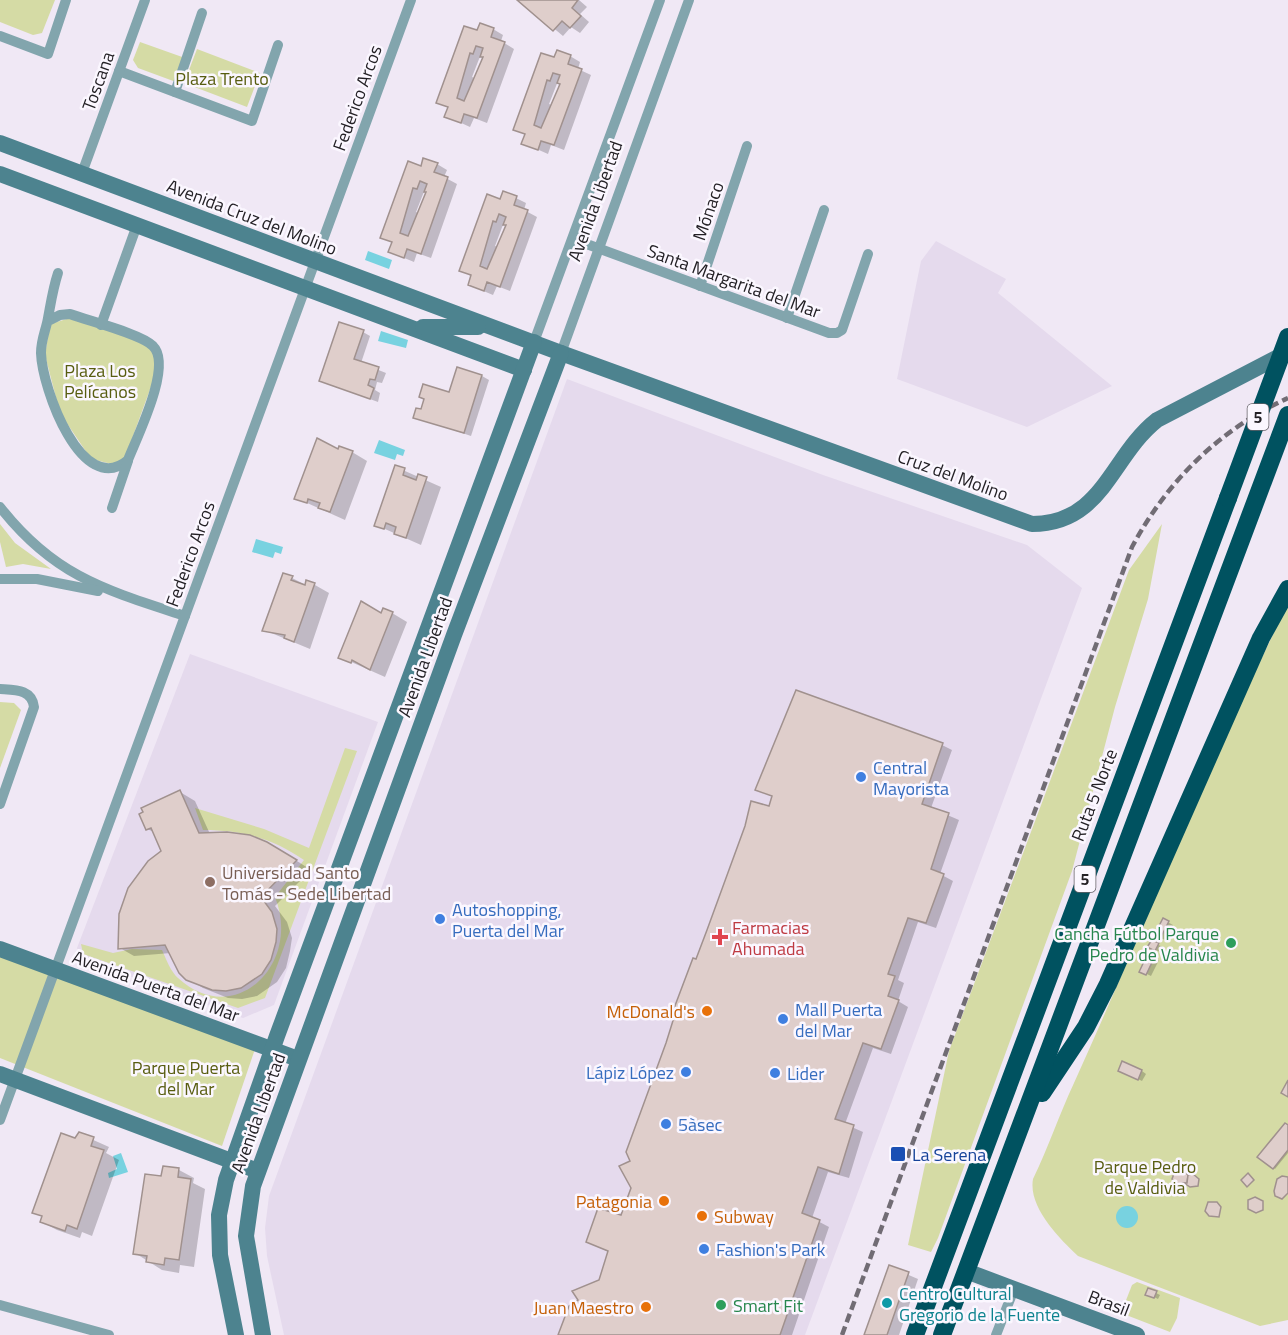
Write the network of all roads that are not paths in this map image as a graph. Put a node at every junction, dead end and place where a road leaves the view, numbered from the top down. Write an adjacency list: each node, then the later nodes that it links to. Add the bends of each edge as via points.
1 (66, 0): 8 (street, via 48,54)
2 (145, 0): 10 (street, Toscana)
3 (411, 0): 21 (street, Federico Arcos)
4 (660, 0): 18 (street, Avenida Libertad)
5 (677, 0): 6 (street)
6 (688, 4): 19 (street, Avenida Libertad)
7 (202, 13): 11 (street)
8 (0, 36)
9 (278, 45): 11 (street, via 252,121)
10 (119, 71): 11 (street); 14 (street, Toscana)
11 (175, 92)
12 (0, 143): 14 (street, Avenida Cruz del Molino)
13 (747, 146): 23 (street, Mónaco)
14 (82, 173): 21 (street, Avenida Cruz del Molino)
15 (0, 174): 17 (street, Avenida Cruz del Molino)
16 (825, 210): 25 (street)
17 (136, 225): 24 (street, Avenida Cruz del Molino); 27 (street)
18 (573, 239): 19 (street, Santa Margarita del Mar); 31 (street, Avenida Libertad)
19 (598, 249): 23 (street, Santa Margarita del Mar); 33 (street, Avenida Libertad)
20 (868, 254): 25 (street, Santa Margarita del Mar, via 842,330 829,333)
21 (314, 261): 24 (street, Federico Arcos); 29 (street, Avenida Cruz del Molino)
22 (58, 273): 26 (street)
23 (700, 286): 25 (street, Santa Margarita del Mar)
24 (304, 288): 28 (street, Avenida Cruz del Molino); 42 (street, Federico Arcos)
25 (787, 318)
26 (48, 321): 27 (street, via 70,314); 36 (street, via 42,334 41,356 57,415 88,462 105,470 118,469)
27 (101, 325): 36 (street, via 142,339 160,357 160,374)
28 (405, 326): 29 (street, Avenida Cruz del Molino); 34 (street, Avenida Cruz del Molino)
29 (491, 327): 31 (street, Avenida Cruz del Molino)
30 (1288, 337): 60 (highway, Ruta 5 Norte / 5, bridge)
31 (534, 342): 33 (street, Avenida Cruz del Molino); 34 (street, Avenida Libertad)
32 (1288, 352): 33 (street, Cruz del Molino, via 1157,420 1141,432 1089,504 1060,521 1036,524 991,511)
33 (561, 353): 48 (street, Avenida Libertad)
34 (524, 370): 47 (street, Avenida Libertad)
35 (1288, 415): 50 (highway, 5)
36 (128, 460): 38 (street)
37 (0, 507): 41 (street, via 23,536 52,560)
38 (112, 508)
39 (0, 579): 41 (street, via 36,579)
40 (1288, 589): 50 (highway, via 1260,638 1108,984 1086,1027)
41 (119, 595): 42 (street)
42 (185, 616): 46 (street, Federico Arcos)
43 (0, 689): 44 (street, via 24,691 32,698 34,707)
44 (0, 804)
45 (0, 949): 46 (street, Avenida Puerta del Mar)
46 (56, 970): 47 (street, Avenida Puerta del Mar); 49 (street, Federico Arcos)
47 (272, 1050): 48 (street, Avenida Puerta del Mar); 52 (street, Avenida Libertad)
48 (298, 1059): 53 (street, Avenida Libertad)
49 (7, 1077): 51 (street, Federico Arcos); 52 (street)
50 (1026, 1115): 54 (highway, 5)
51 (0, 1120)
52 (232, 1163): 53 (street); 58 (street, Avenida Libertad, via 222,1197 219,1235 221,1265)
53 (258, 1171): 59 (street, Avenida Libertad, via 249,1202 246,1236)
54 (966, 1271): 55 (street, Brasil); 61 (highway, 5)
55 (1014, 1289): 62 (street); 63 (street, Brasil)
56 (0, 1305): 57 (street)
57 (109, 1335)
58 (236, 1335)
59 (263, 1335)
60 (915, 1335)
61 (942, 1335)
62 (996, 1335)
63 (1137, 1335)

